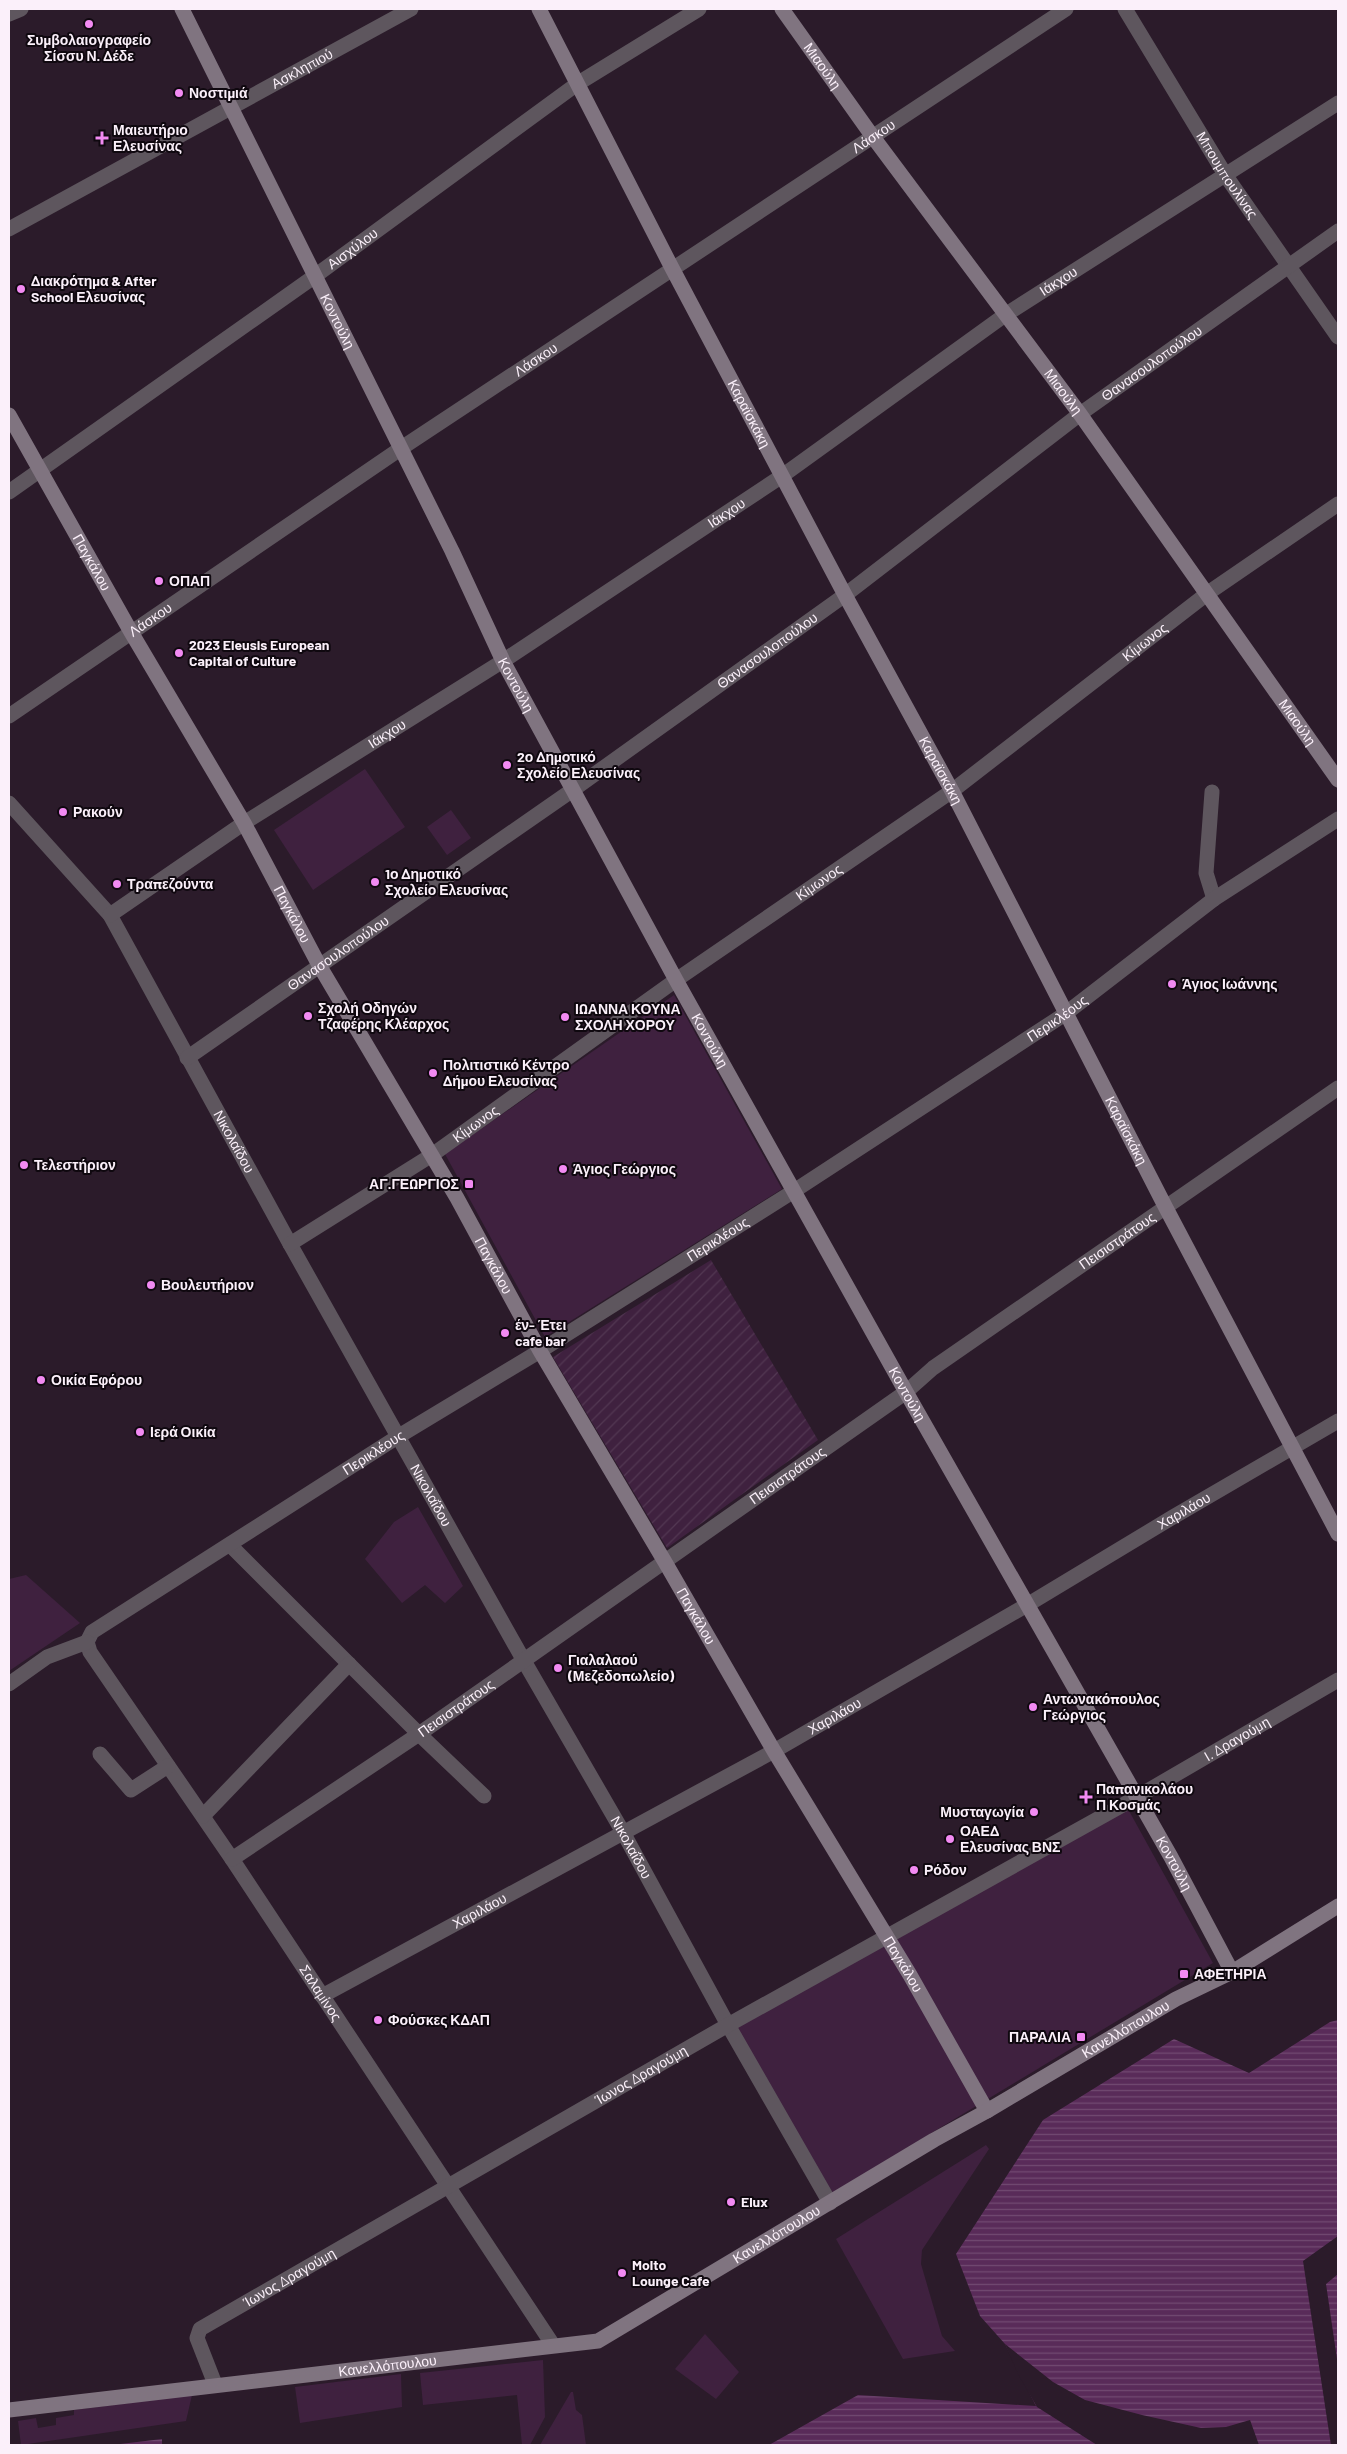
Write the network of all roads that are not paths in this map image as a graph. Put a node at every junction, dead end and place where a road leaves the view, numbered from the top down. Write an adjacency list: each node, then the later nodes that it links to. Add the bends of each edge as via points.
1 (22, 9): 9 (street)
2 (182, 9): 12 (main road, Κοντούλη)
3 (410, 9): 12 (street, Ασκληπιού)
4 (539, 9): 10 (main road, Καραϊσκάκη)
5 (699, 9): 10 (street, Αισχύλου)
6 (782, 9): 13 (main road, Μιαούλη)
7 (1066, 9): 13 (street, Λάσκου)
8 (1125, 9): 14 (street, Μπουμπουλίνας)
9 (9, 14)
10 (578, 84): 18 (main road, Καραϊσκάκη); 19 (street, Αισχύλου)
11 (1338, 103): 14 (street, Ιάκχου)
12 (232, 108): 15 (street, Ασκληπιού); 19 (main road, Κοντούλη)
13 (873, 137): 18 (street, Λάσκου); 20 (main road, Μιαούλη)
14 (1226, 176): 17 (street, Μπουμπουλίνας); 20 (street, Ιάκχου)
15 (9, 229)
16 (1338, 231): 17 (street, Θανασουλοπούλου)
17 (1289, 265): 21 (street, Μπουμπουλίνας); 22 (street, Θανασουλοπούλου)
18 (672, 268): 24 (street, Λάσκου); 26 (main road, Καραϊσκάκη)
19 (315, 276): 24 (main road, Κοντούλη); 25 (street, Αισχύλου)
20 (1005, 315): 22 (main road, Μιαούλη); 26 (street, Ιάκχου)
21 (1338, 337)
22 (1080, 414): 29 (main road, Μιαούλη); 30 (street, Θανασουλοπούλου)
23 (9, 415): 25 (main road, Παγκάλου)
24 (400, 449): 31 (street, Λάσκου); 32 (main road, Κοντούλη, via 452,550)
25 (40, 470): 27 (street, Αισχύλου); 31 (main road, Παγκάλου)
26 (782, 476): 30 (main road, Καραϊσκάκη); 32 (street, Ιάκχου)
27 (9, 492)
28 (1338, 504): 29 (street, Κίμωνος)
29 (1208, 593): 34 (main road, Μιαούλη); 36 (street, Κίμωνος)
30 (845, 596): 35 (street, Θανασουλοπούλου); 36 (main road, Καραϊσκάκη)
31 (131, 632): 33 (street, Λάσκου); 40 (main road, Παγκάλου)
32 (503, 661): 35 (main road, Κοντούλη); 40 (street, Ιάκχου)
33 (9, 716)
34 (1338, 780)
35 (574, 789): 43 (street, Θανασουλοπούλου); 44 (main road, Κοντούλη)
36 (952, 791): 44 (street, Κίμωνος); 45 (main road, Καραϊσκάκη)
37 (1212, 792): 41 (street, via 1206,873)
38 (9, 803): 42 (street, Νικολαΐδου)
39 (1338, 819): 41 (street, Περικλέους)
40 (244, 823): 42 (street, Ιάκχου); 43 (main road, Παγκάλου)
41 (1214, 899): 45 (street, Περικλέους)
42 (110, 915): 46 (street, Νικολαΐδου)
43 (319, 965): 46 (street, Θανασουλοπούλου); 48 (main road, Παγκάλου)
44 (676, 980): 48 (street, Κίμωνος); 49 (main road, Κοντούλη)
45 (1066, 1014): 49 (street, Περικλέους); 50 (main road, Καραϊσκάκη)
46 (187, 1058): 51 (street, Νικολαΐδου)
47 (1338, 1088): 50 (street, Πεισιστράτους)
48 (432, 1155): 51 (street, Κίμωνος); 52 (main road, Παγκάλου)
49 (794, 1191): 52 (street, Περικλέους); 53 (main road, Κοντούλη)
50 (1166, 1208): 53 (street, Πεισιστράτους, via 933,1368); 56 (main road, Καραϊσκάκη)
51 (290, 1244): 55 (street, Νικολαΐδου)
52 (540, 1351): 55 (street, Περικλέους); 59 (main road, Παγκάλου)
53 (906, 1392): 59 (street, Πεισιστράτους); 60 (main road, Κοντούλη)
54 (1338, 1421): 56 (street, Χαριλάου)
55 (399, 1436): 58 (street, Περικλέους); 62 (street, Νικολαΐδου)
56 (1293, 1448): 57 (main road, Καραϊσκάκη); 60 (street, Χαριλάου)
57 (1338, 1534)
58 (230, 1545): 61 (street, Περικλέους, via 92,1632); 63 (street)
59 (665, 1562): 62 (street, Πεισιστράτους); 67 (main road, Παγκάλου)
60 (1027, 1605): 67 (street, Χαριλάου); 71 (main road, Κοντούλη)
61 (87, 1642): 65 (street, via 47,1658); 69 (street, Σαλαμίνος, via 90,1652)
62 (524, 1660): 66 (street, Πεισιστράτους); 73 (street, Νικολαΐδου)
63 (349, 1664): 66 (street); 72 (street)
64 (1338, 1680): 71 (street, Ι. Δραγούμη)
65 (9, 1684)
66 (419, 1734): 70 (street); 74 (street, Πεισιστράτους)
67 (774, 1751): 73 (street, Χαριλάου); 76 (main road, Παγκάλου)
68 (100, 1754): 69 (street, via 131,1790)
69 (168, 1766): 72 (street, Σαλαμίνος)
70 (484, 1796)
71 (1136, 1797): 76 (street, Ίωνος Δραγούμη); 77 (main road, Κοντούλη)
72 (203, 1816): 74 (street, Σαλαμίνος)
73 (624, 1834): 78 (street, Χαριλάου); 79 (street, Νικολαΐδου)
74 (232, 1859): 78 (street, Σαλαμίνος)
75 (1338, 1906): 77 (main road, Κανελλόπουλου)
76 (886, 1938): 79 (street, Ίωνος Δραγούμη); 80 (main road, Παγκάλου)
77 (1232, 1972): 80 (main road, Κανελλόπουλου, via 1176,1999)
78 (322, 1996): 81 (street, Σαλαμίνος)
79 (728, 2025): 81 (street, Ίωνος Δραγούμη); 82 (street, Νικολαΐδου)
80 (987, 2111): 82 (main road, Κανελλόπουλου)
81 (447, 2186): 83 (street, Σαλαμίνος); 84 (street, Ίωνος Δραγούμη, via 200,2329 197,2338)
82 (830, 2203): 83 (main road, Κανελλόπουλου, via 598,2341)
83 (553, 2345): 84 (main road, Κανελλόπουλου)
84 (215, 2384): 85 (main road, Κανελλόπουλου)
85 (9, 2410)

